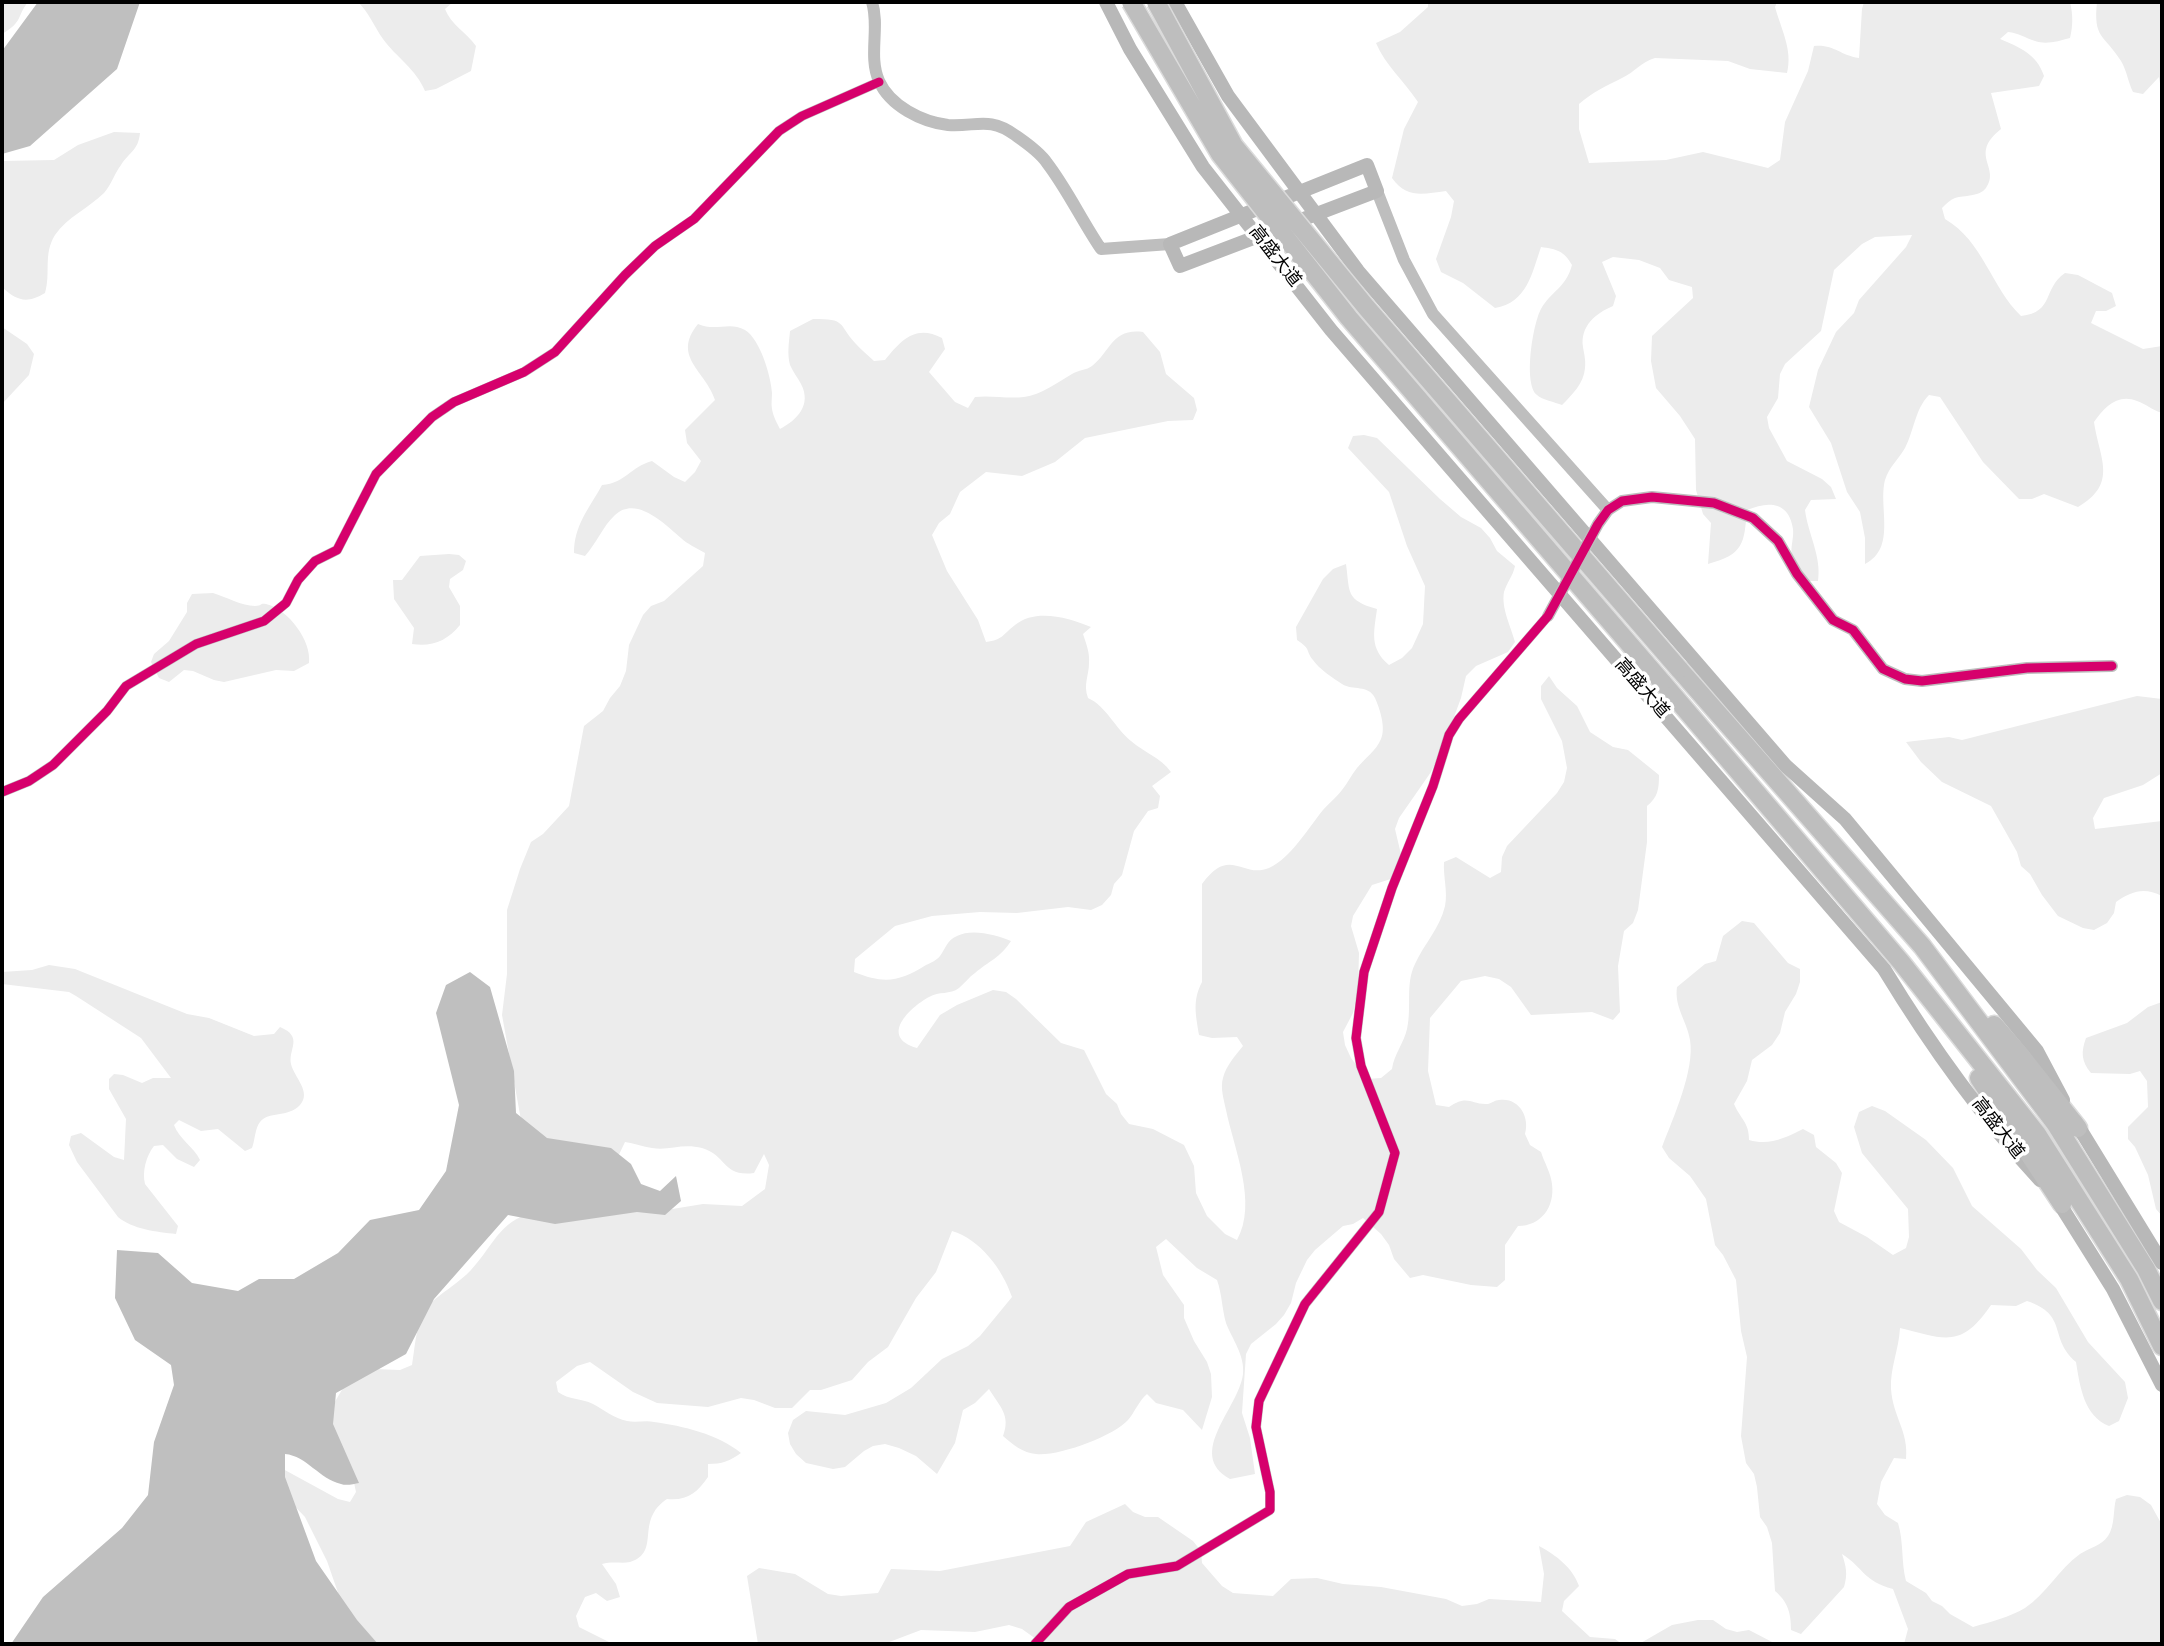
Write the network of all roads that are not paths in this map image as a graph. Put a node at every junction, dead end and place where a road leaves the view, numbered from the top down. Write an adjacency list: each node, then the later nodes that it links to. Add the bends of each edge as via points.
1 (872, 2): 6 (street)
2 (1106, 2): 10 (main road, 高盛大道, via 1130,50 1203,167)
3 (1131, 2): 18 (highway, 高盛大道, bridge, via 1220,155 1349,318)
4 (1156, 2): 17 (highway, bridge, via 1234,146 1366,307)
5 (1175, 2): 8 (main road, via 1228,96)
6 (880, 82): 12 (street, via 896,103 922,118 948,125 996,123 1015,135 1046,161 1101,249); 16 (street, via 779,131 694,219 655,246 625,275 555,352 432,417 376,474 337,550 315,561 286,603 264,621 196,644 126,686 53,765)
7 (1377, 191): 8 (main road, via 1367,165); 9 (main road); 13 (street, via 1404,260 1433,314)
8 (1300, 192): 9 (main road); 10 (main road)
9 (1316, 213): 11 (main road); 19 (main road, via 1358,271 1786,766 1854,830 2037,1051)
10 (1242, 215): 11 (main road, 高盛大道); 12 (main road)
11 (1258, 235): 12 (main road, via 1180,266); 20 (main road, 高盛大道, via 1331,330 1884,969 1919,1027 2014,1153)
12 (1170, 244)
13 (1608, 510): 14 (street, bridge); 15 (street, via 1622,501 1652,496 1714,503 1753,518 1778,541 1833,620 1853,630 1882,669 1905,679)
14 (1548, 616): 25 (street, via 1449,735 1364,972 1356,1038 1360,1066 1395,1153 1378,1212 1305,1304 1259,1401 1256,1427 1270,1510 1177,1566 1128,1574 1069,1607)
15 (2112, 666)
16 (2, 792)
17 (1922, 946): 19 (highway, via 2021,1056); 22 (highway, via 2055,1123)
18 (1900, 962): 20 (highway); 23 (highway, 高盛大道, via 2037,1135 2129,1279)
19 (2078, 1128): 21 (main road)
20 (2062, 1204): 24 (main road, 高盛大道, via 2113,1289)
21 (2162, 1263)
22 (2162, 1300)
23 (2162, 1346)
24 (2162, 1385)
25 (1035, 1644)

